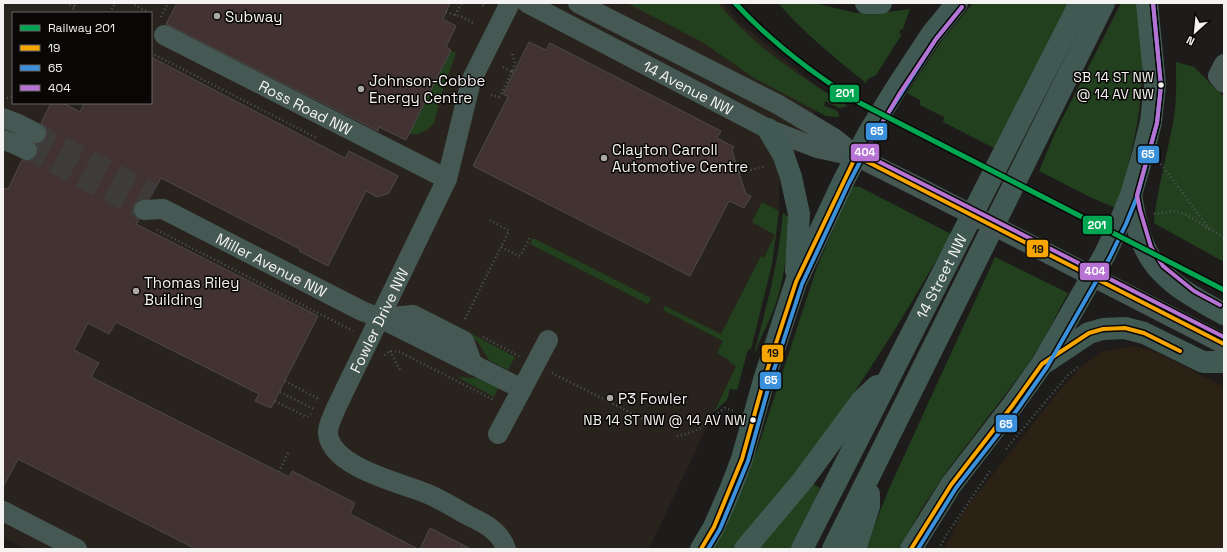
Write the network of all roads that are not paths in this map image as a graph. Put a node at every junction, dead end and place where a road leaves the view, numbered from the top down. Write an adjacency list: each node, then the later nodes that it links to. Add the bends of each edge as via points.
1 (510, 3): 19 (street, Fowler Drive NW, via 471,81)
2 (527, 3): 16 (street, 14 Avenue NW)
3 (578, 3): 11 (street, 14 Avenue NW)
4 (600, 3): 11 (street)
5 (866, 3): 6 (main road)
6 (881, 3)
7 (957, 3): 18 (main road, via 931,35)
8 (1080, 3): 31 (main road, 14 Street NW)
9 (1104, 3): 34 (main road, 14 Street NW)
10 (1147, 3): 20 (main road, via 1155,85 1151,122)
11 (619, 24): 18 (street, 14 Avenue NW, via 779,105 834,138)
12 (162, 27): 19 (street, Ross Road NW)
13 (1224, 64): 14 (street, via 1218,76)
14 (1224, 83)
15 (3, 118): 17 (street, via 16,123 32,142 12,143)
16 (768, 129): 18 (street, 14 Avenue NW, via 818,148); 23 (main road, via 783,154 799,214)
17 (3, 140)
18 (856, 156): 22 (street, 14 Avenue NW, bridge); 23 (main road)
19 (447, 179): 25 (street, Fowler Drive NW)
20 (1131, 195): 22 (main road, via 1105,254); 24 (main road, via 1145,249 1158,270 1191,296)
21 (153, 204): 25 (street, Miller Avenue NW)
22 (1092, 276): 27 (street, 14 Avenue NW); 29 (main road)
23 (796, 282): 38 (main road, via 764,380 742,459 714,527)
24 (1224, 314)
25 (380, 318): 30 (street, via 400,342 448,366); 30 (street, via 413,316 464,341); 37 (street, Fowler Drive NW, via 332,418 328,434 332,445 341,457 375,475 428,494 490,527)
26 (548, 340): 32 (street)
27 (1224, 344)
28 (1224, 362): 29 (main road, via 1203,362 1144,333 1125,328 1103,329 1089,333)
29 (1042, 364): 43 (main road, via 951,485)
30 (473, 365): 32 (street)
31 (892, 373): 39 (main road, via 862,400 803,480); 40 (main road, 14 Street NW)
32 (522, 389): 33 (street)
33 (498, 434)
34 (870, 476): 41 (main road, 14 Street NW); 42 (main road, via 869,506)
35 (3, 511): 36 (street)
36 (77, 549)
37 (506, 549)
38 (701, 549)
39 (745, 549)
40 (802, 549)
41 (833, 549)
42 (855, 549)
43 (911, 549)

